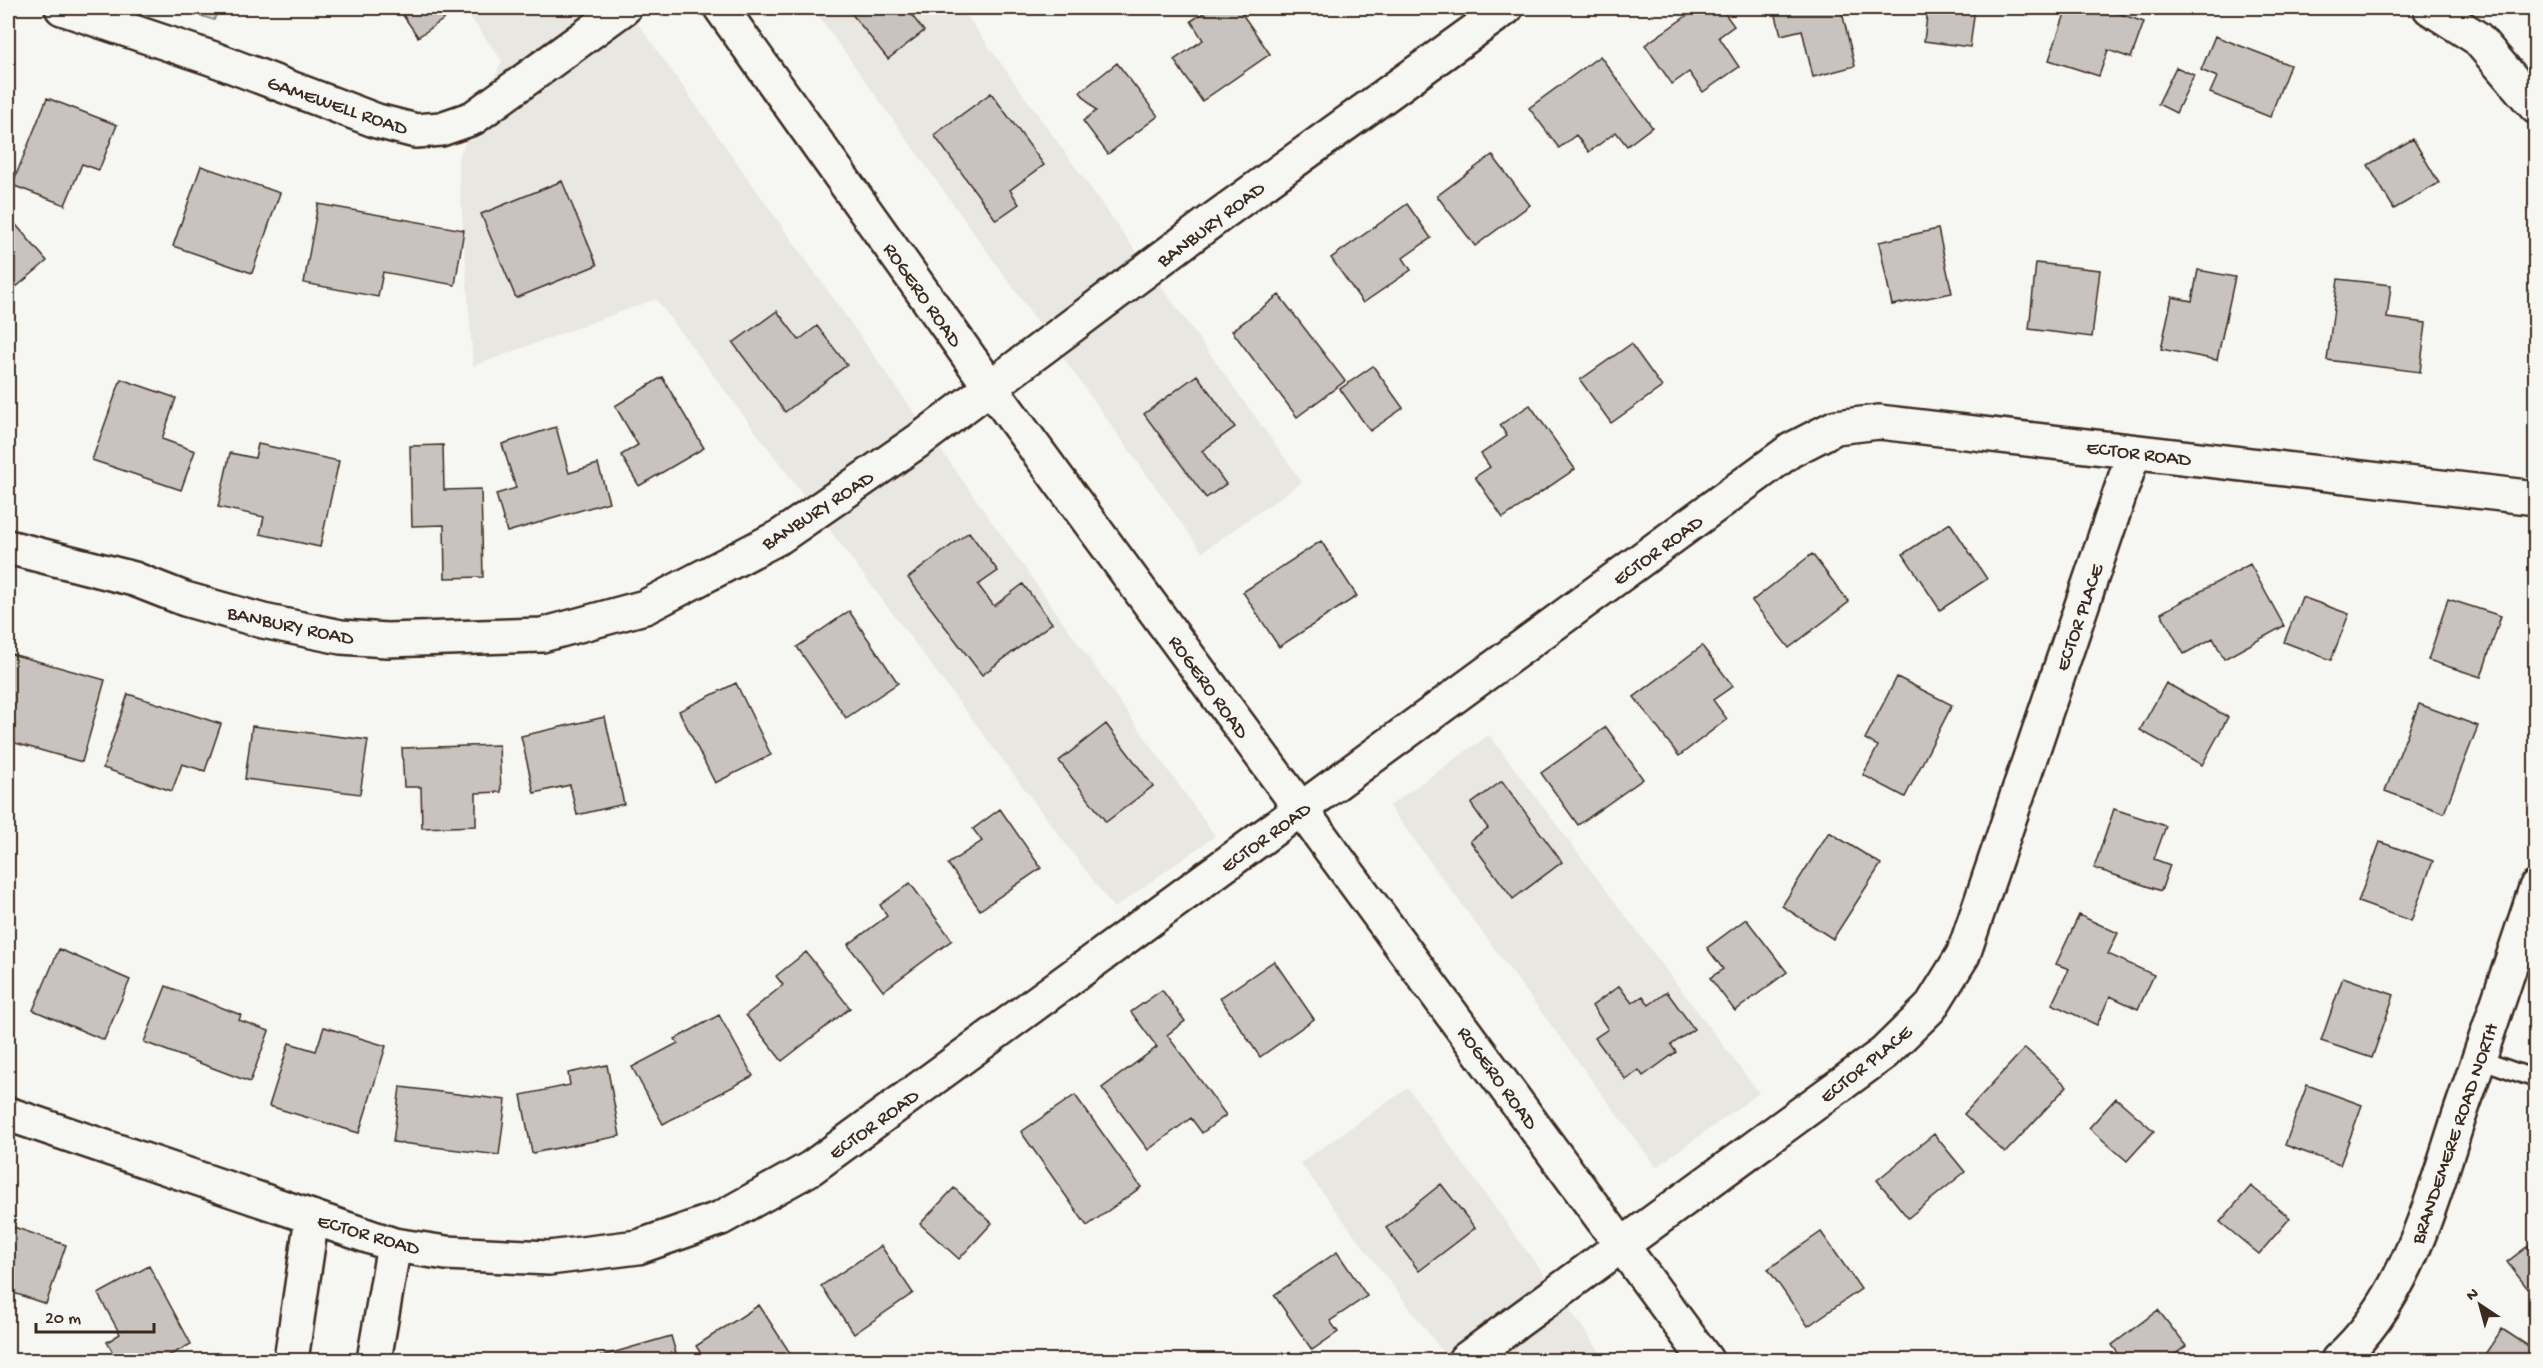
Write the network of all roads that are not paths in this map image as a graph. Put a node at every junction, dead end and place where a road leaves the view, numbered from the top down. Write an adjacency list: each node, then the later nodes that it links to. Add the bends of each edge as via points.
1 (62, 8): 2 (street, GAMEWELL ROAD, via 211,58 377,121 416,131 441,129 473,118)
2 (624, 8)
3 (720, 8): 7 (street, ROGERO ROAD)
4 (1506, 8): 7 (street, BANBURY ROAD, via 1217,217)
5 (2430, 8): 6 (street, via 2477,38)
6 (2535, 107)
7 (991, 388): 10 (street, BANBURY ROAD, via 781,536 645,607 542,635 387,640 341,637 185,600 134,579); 11 (street, ROGERO ROAD)
8 (2134, 452): 9 (street, ECTOR ROAD); 11 (street, ECTOR ROAD, via 1879,422 1836,427 1791,450); 18 (street, ECTOR PLACE, via 1963,955 1930,1008 1884,1053)
9 (2535, 498)
10 (8, 547)
11 (1301, 810): 17 (street, ECTOR ROAD, via 811,1168 721,1218 638,1247 549,1258 446,1253); 18 (street, ROGERO ROAD)
12 (2535, 888): 13 (street, BRANDEMERE ROAD NORTH)
13 (2479, 1059): 14 (lane); 23 (street, BRANDEMERE ROAD NORTH, via 2418,1238 2377,1317)
14 (2535, 1079)
15 (8, 1114): 16 (street, ECTOR ROAD)
16 (312, 1217): 17 (street, ECTOR ROAD); 19 (street)
17 (394, 1245): 20 (street)
18 (1621, 1245): 21 (street, ECTOR PLACE); 22 (street, ROGERO ROAD)
19 (291, 1360)
20 (374, 1360)
21 (1465, 1360)
22 (1706, 1360)
23 (2338, 1360)

